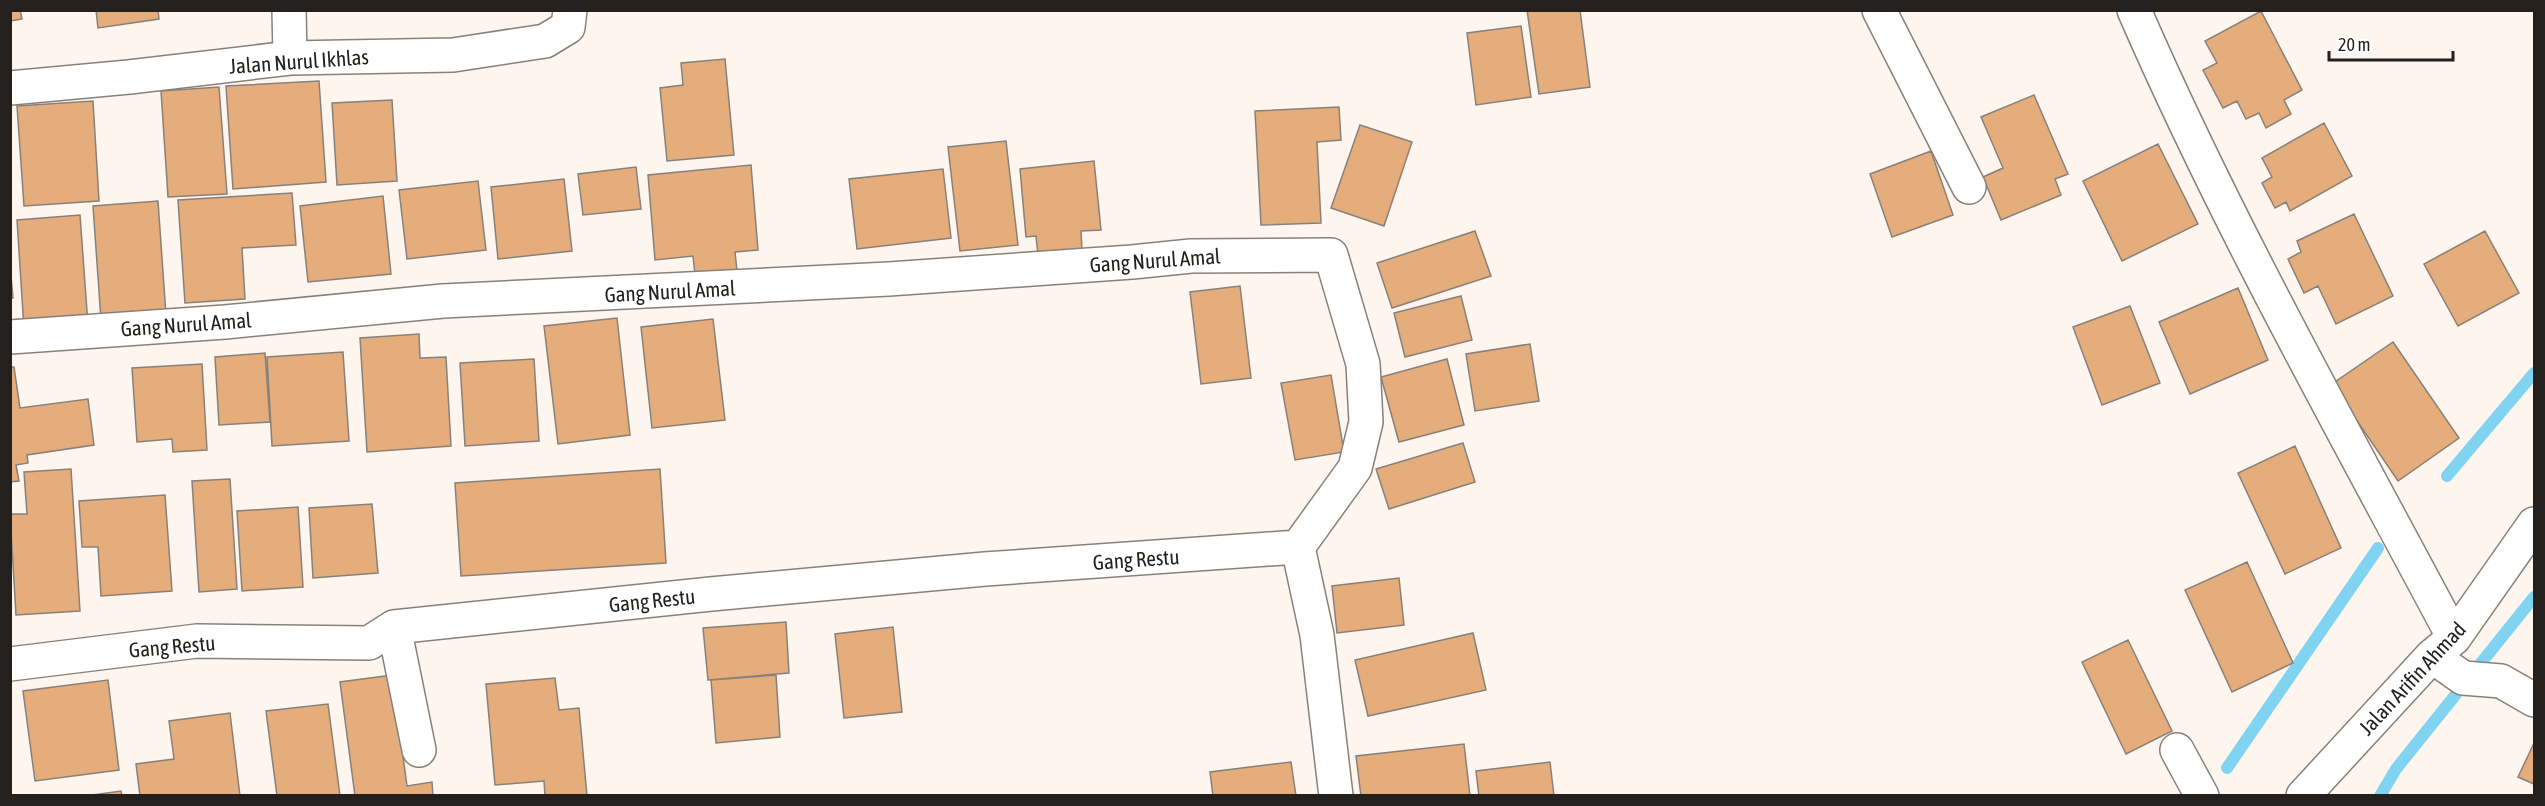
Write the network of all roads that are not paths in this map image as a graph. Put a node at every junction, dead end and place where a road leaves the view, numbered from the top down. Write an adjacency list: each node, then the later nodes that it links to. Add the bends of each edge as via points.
1 (289, 10): 5 (street)
2 (570, 10): 5 (street, Jalan Nurul Ikhlas, via 568,27 545,41 453,55)
3 (1879, 10): 7 (street)
4 (2134, 10): 12 (street, via 2162,75)
5 (290, 58): 6 (street, Jalan Nurul Ikhlas)
6 (10, 88)
7 (1970, 187)
8 (10, 337): 10 (street, Gang Nurul Amal, via 443,301 877,280 1191,255 1330,255 1363,364 1366,423 1355,468)
9 (2535, 524): 12 (street, Jalan Arifin Ahmad)
10 (1298, 547): 11 (street, Gang Restu, via 961,571); 17 (street, via 1317,634)
11 (394, 627): 13 (street, Gang Restu, via 369,643 197,641); 15 (street)
12 (2443, 647): 14 (street, via 2463,678 2501,681); 19 (street, Jalan Arifin Ahmad)
13 (10, 664)
14 (2535, 700)
15 (419, 750)
16 (2177, 750): 18 (street)
17 (1336, 795)
18 (2202, 795)
19 (2303, 795)

